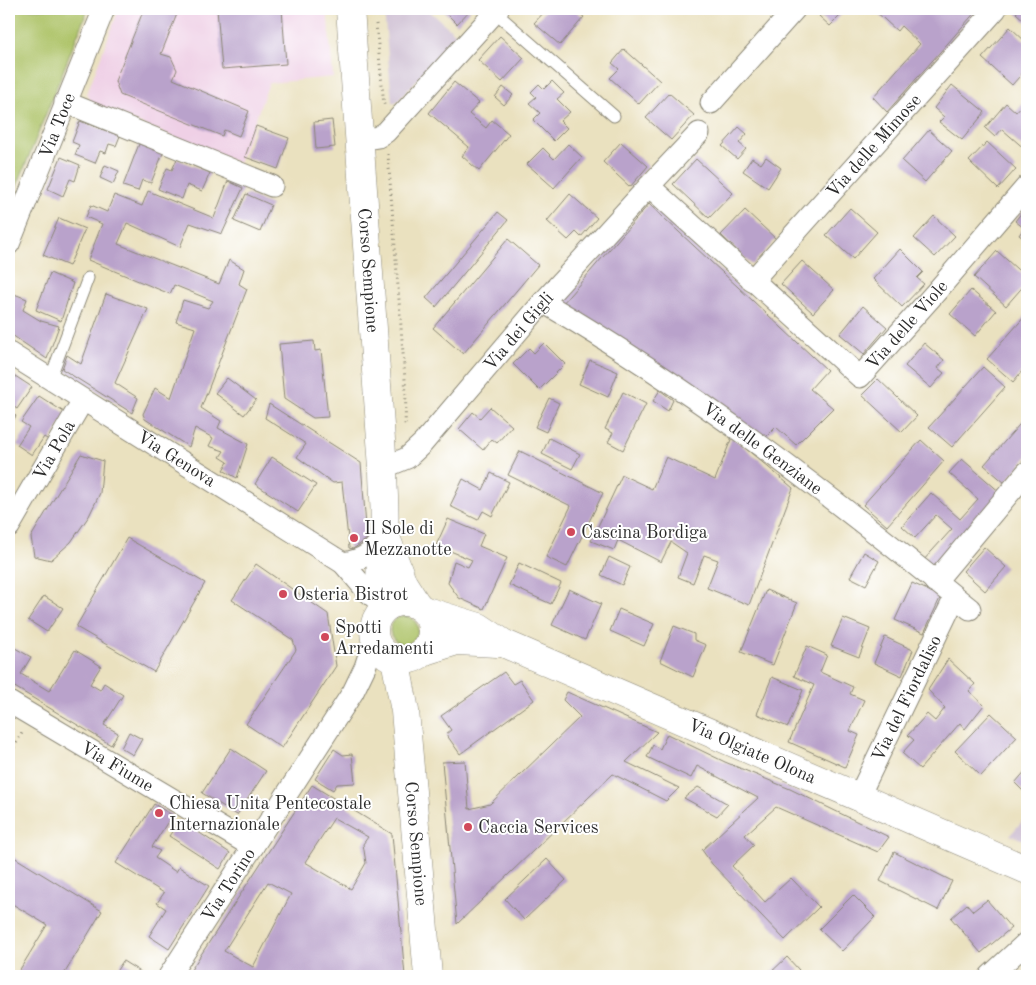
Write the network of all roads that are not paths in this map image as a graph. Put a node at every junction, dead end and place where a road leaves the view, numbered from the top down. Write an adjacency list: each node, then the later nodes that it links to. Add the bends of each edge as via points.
1 (104, 9): 6 (street, Via Toce)
2 (350, 9): 10 (main road, Corso Sempione)
3 (796, 9): 7 (street)
4 (996, 9): 16 (street, Via delle Mimose)
5 (497, 10): 8 (lane); 10 (street, via 386,132)
6 (65, 102): 11 (street); 14 (street, Via Toce)
7 (711, 103)
8 (614, 116)
9 (699, 133): 12 (street, Via dei Gigli)
10 (360, 140): 21 (main road, Corso Sempione)
11 (272, 186)
12 (649, 186): 16 (street); 17 (street, Via dei Gigli)
13 (1027, 186): 16 (street, Via delle Viole, via 860,377)
14 (9, 244)
15 (88, 278): 19 (lane)
16 (752, 281)
17 (543, 302): 21 (street, Via dei Gigli, via 415,451); 26 (street, Via delle Genziane, via 726,419)
18 (9, 353): 19 (street, Via Genova)
19 (50, 379): 20 (street, Via Genova)
20 (83, 400): 23 (street, Via Pola); 25 (street, Via Genova)
21 (383, 468): 24 (main road, Corso Sempione)
22 (1027, 472): 26 (street)
23 (9, 527)
24 (384, 534): 25 (street, via 369,555); 28 (main road, Corso Sempione, via 381,587); 29 (main road, Corso Sempione, via 403,583)
25 (343, 563): 28 (street, Via Genova, via 366,590)
26 (935, 582): 27 (street, Via delle Genziane)
27 (962, 603): 33 (street, Via del Fiordaliso)
28 (387, 607): 29 (main road, via 403,602); 31 (main road, Corso Sempione, via 376,622)
29 (420, 607): 30 (main road, Via Olgiate Olona, via 479,627); 31 (main road, Corso Sempione, via 429,617 433,632 430,645)
30 (503, 643): 31 (main road, Via Olgiate Olona, via 457,641); 33 (main road, Via Olgiate Olona)
31 (401, 652): 34 (street, Via Torino, via 365,667 353,692); 38 (main road, Corso Sempione)
32 (9, 702): 34 (street, Via Fiume)
33 (858, 798): 35 (main road, Via Olgiate Olona)
34 (253, 847): 37 (street, Via Torino)
35 (1027, 870)
36 (1027, 942): 39 (street)
37 (169, 976)
38 (428, 976)
39 (990, 976)

